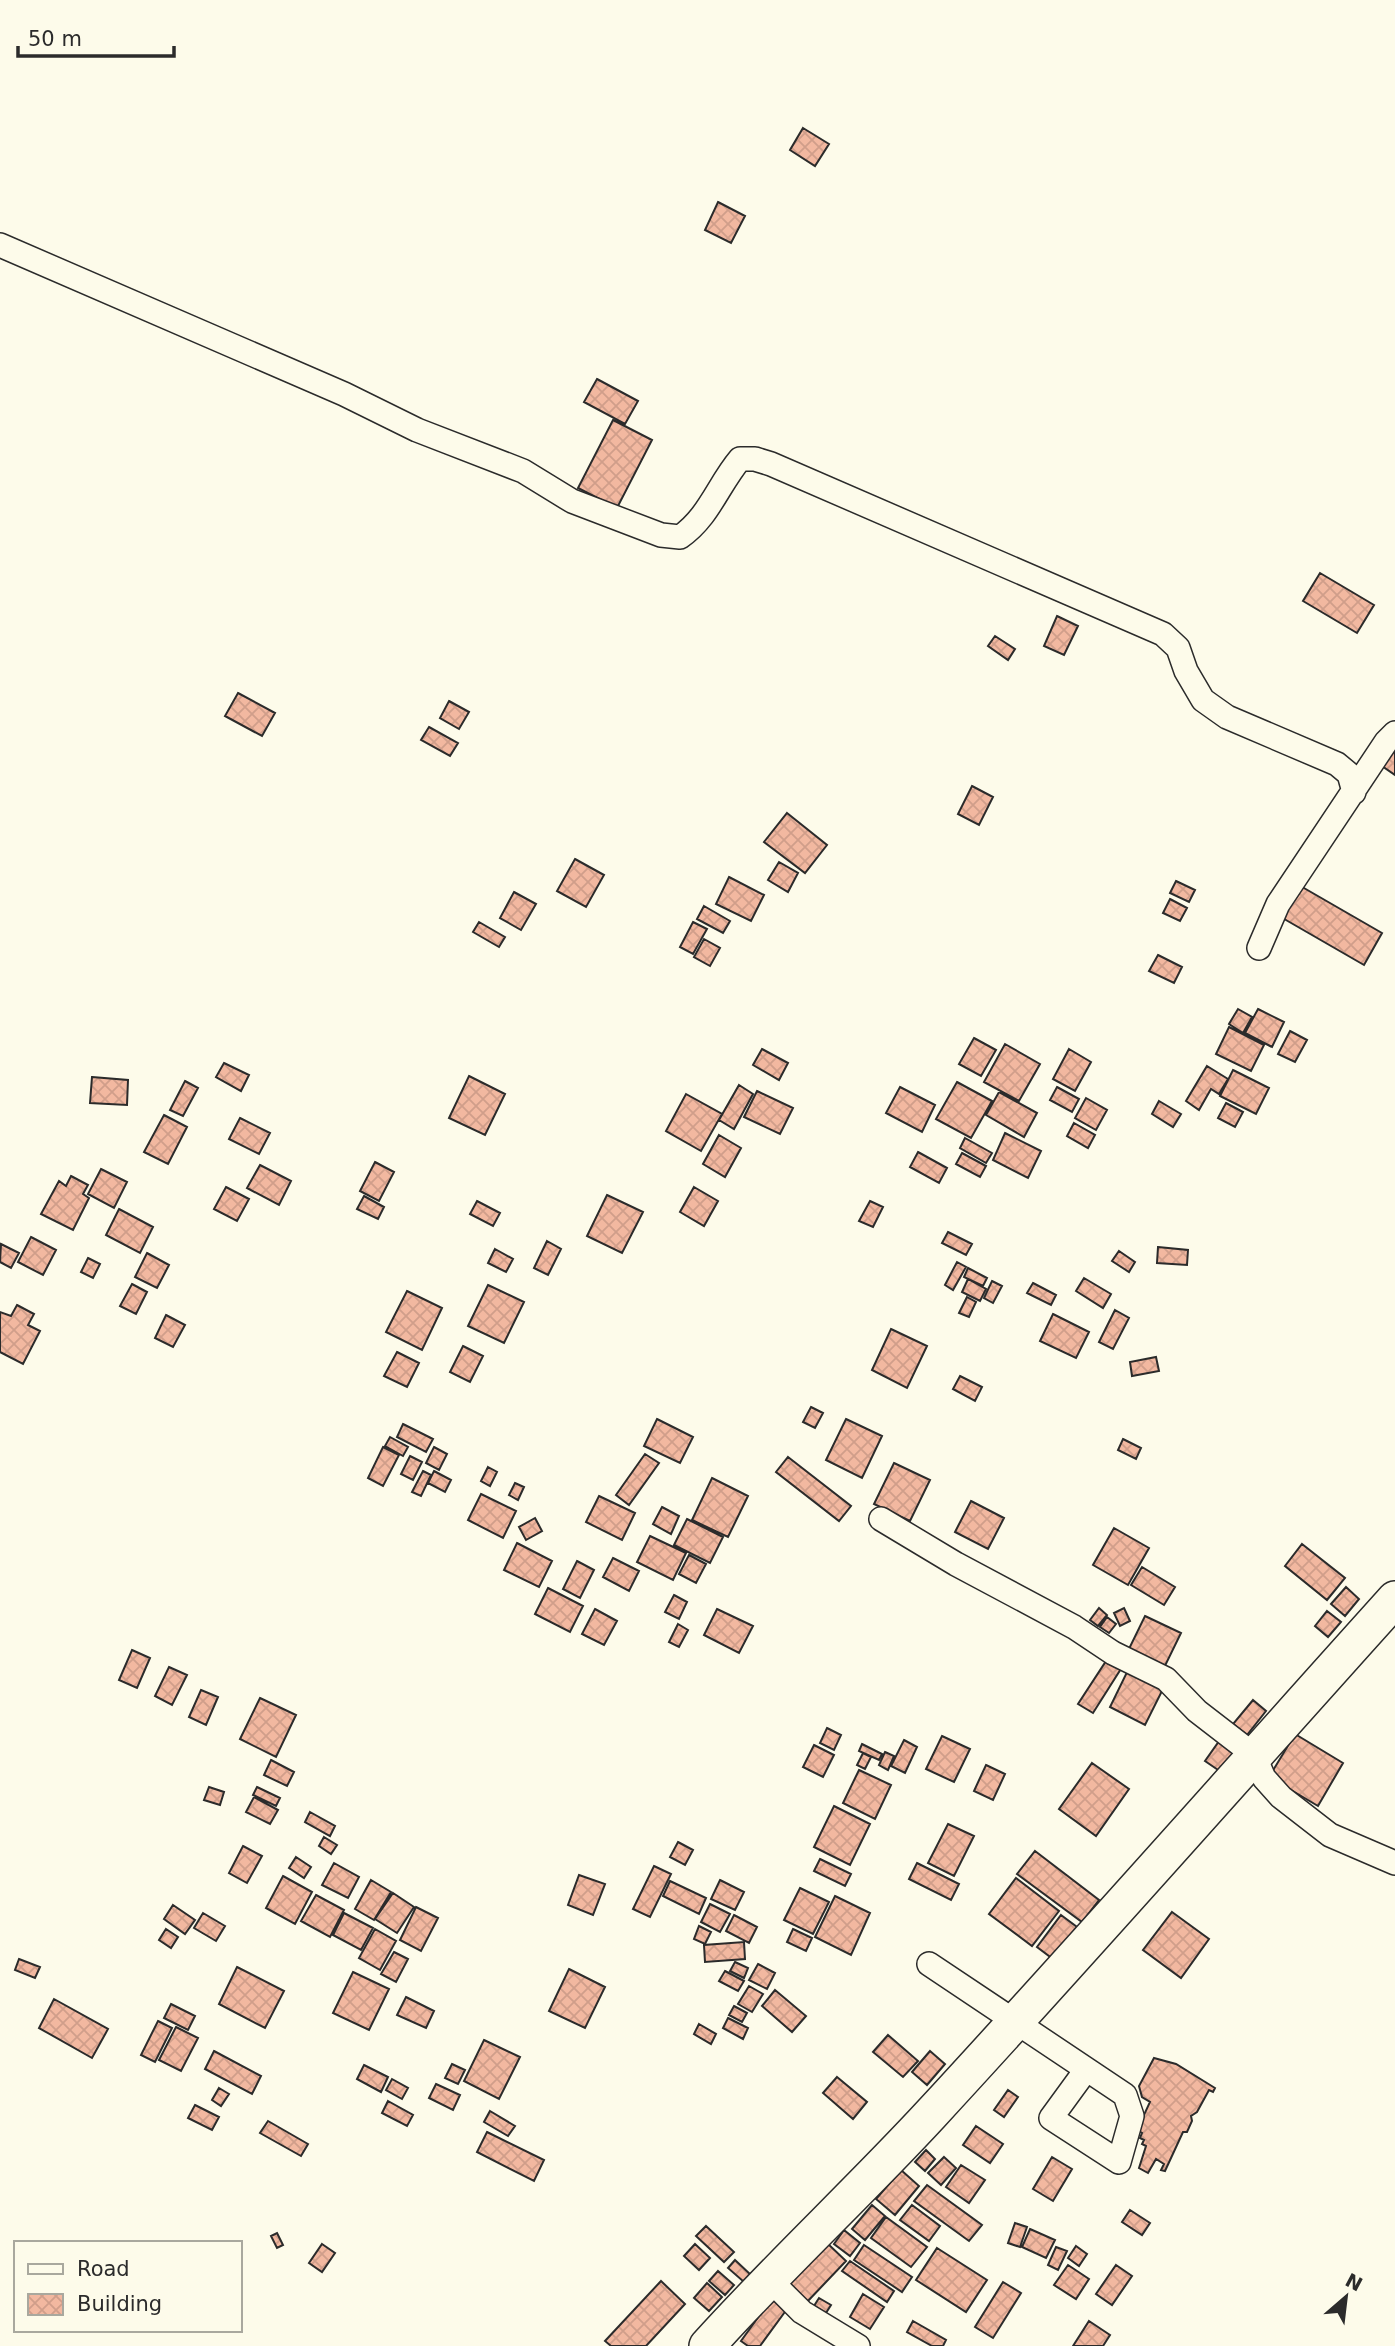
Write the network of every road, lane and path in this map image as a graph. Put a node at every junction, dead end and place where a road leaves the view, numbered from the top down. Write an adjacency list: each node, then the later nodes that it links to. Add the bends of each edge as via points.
1 (0, 245): 3 (street, via 418,430 523,471 572,501 661,535 680,537 703,518 740,459 771,464 1163,634 1178,648 1203,700 1227,718 1337,764 1349,774)
2 (1395, 733): 3 (street)
3 (1354, 792): 4 (street, via 1278,904)
4 (1259, 948)
5 (881, 1519): 7 (street, via 1166,1679 1197,1711)
6 (1395, 1599): 7 (highway)
7 (1254, 1755): 8 (street, via 1264,1778 1281,1797 1320,1828); 10 (highway)
8 (1395, 1863)
9 (929, 1964): 10 (street)
10 (1014, 2024): 11 (street); 12 (highway, via 902,2145)
11 (1086, 2070)
12 (768, 2278): 13 (highway); 14 (street, via 802,2312)
13 (707, 2346)
14 (858, 2346)

